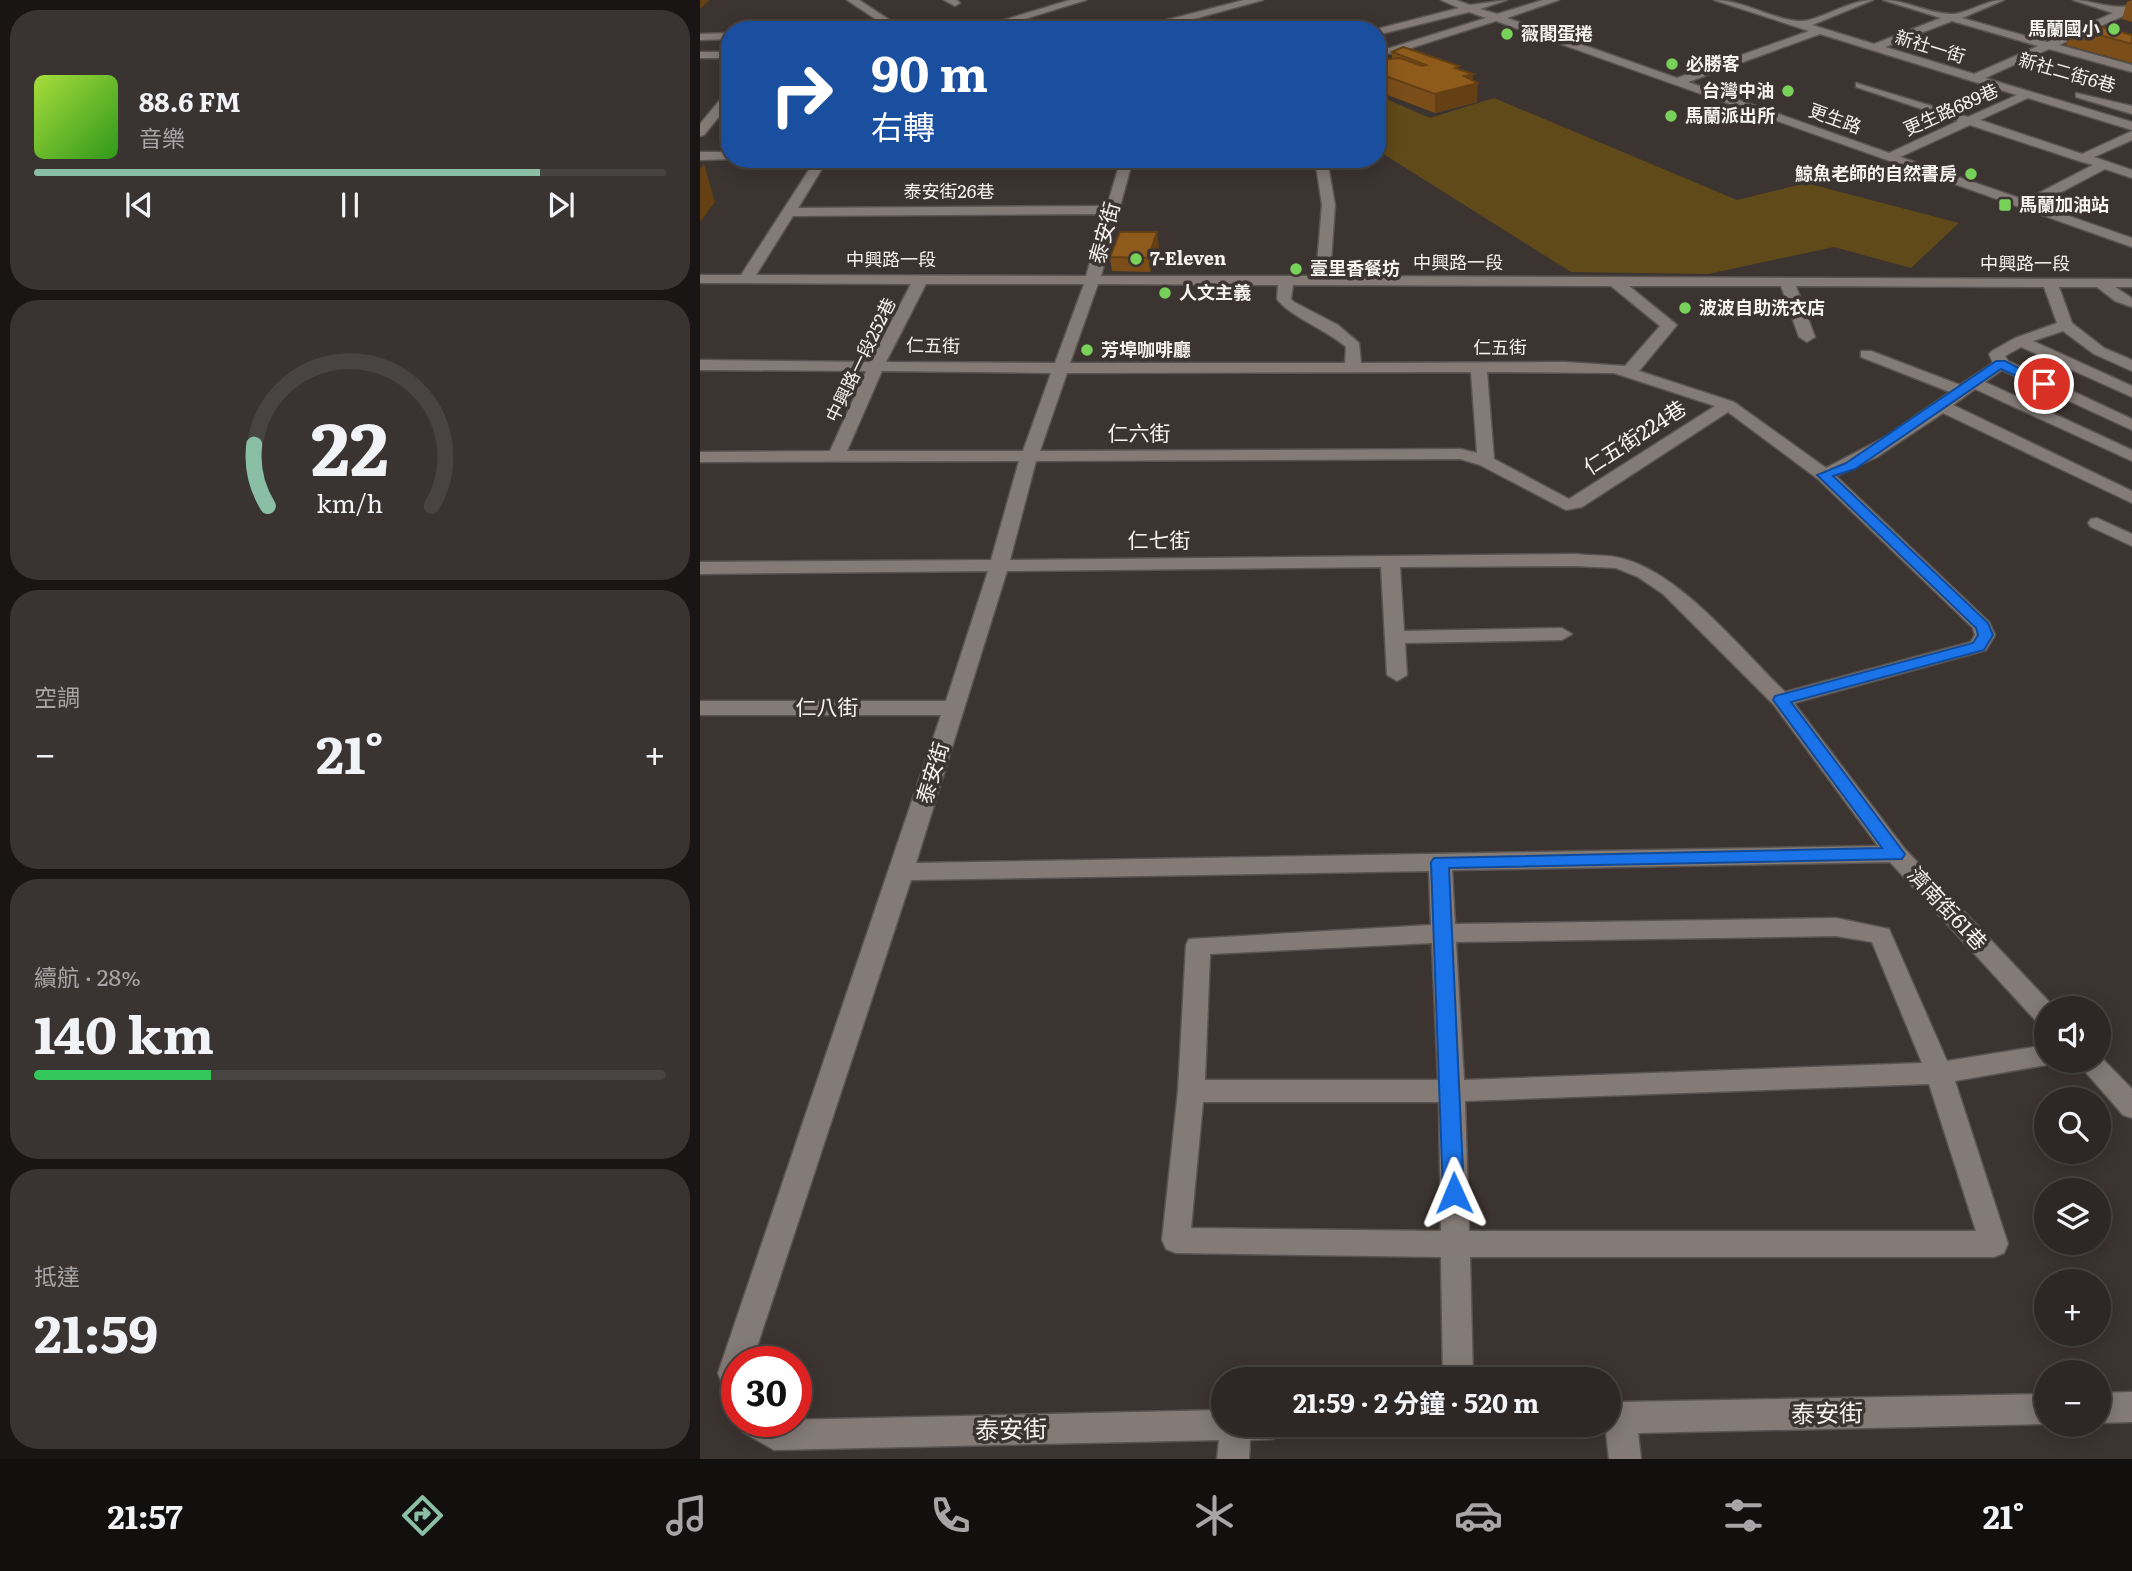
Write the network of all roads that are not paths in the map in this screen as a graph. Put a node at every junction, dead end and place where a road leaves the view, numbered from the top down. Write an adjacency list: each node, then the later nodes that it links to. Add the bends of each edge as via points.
1 (852, 0): 17 (street)
2 (1081, 0): 18 (street)
3 (1258, 0): 19 (street)
4 (1446, 0): 14 (street, 更生路)
5 (1502, 0): 14 (street)
6 (1526, 0): 14 (street)
7 (1554, 0): 15 (street)
8 (1868, 0): 20 (street)
9 (1888, 0): 16 (street)
10 (1999, 0): 16 (street)
11 (2078, 0): 13 (street)
12 (1730, 1): 20 (street, 新社一街)
13 (2127, 10): 26 (street)
14 (1476, 11): 15 (street, 更生路); 21 (street); 24 (street)
15 (1496, 18): 30 (street, via 1392,58); 35 (street, 更生路)
16 (1954, 18): 26 (street); 28 (street)
17 (886, 21)
18 (1008, 21)
19 (1171, 21)
20 (1799, 26): 22 (street, 新社一街)
21 (1386, 31)
22 (1816, 32): 28 (street, 新社一街); 35 (street)
23 (721, 39): 25 (street)
24 (1386, 41)
25 (702, 44): 27 (street); 29 (street)
26 (2049, 44): 31 (street); 32 (street)
27 (721, 45)
28 (1872, 48): 34 (street, 新社一街)
29 (721, 51)
30 (1386, 55)
31 (2132, 68)
32 (1992, 69): 33 (street, 新社二街6巷); 34 (street)
33 (2017, 76)
34 (1973, 79): 38 (street, 新社一街)
35 (1679, 82): 47 (street, 更生路)
36 (1860, 85): 41 (street)
37 (2067, 91): 40 (street, 新社二街6巷)
38 (2028, 94): 41 (street, 更生路689巷); 42 (street, 新社一街)
39 (721, 104): 43 (street)
40 (2132, 110)
41 (1969, 121): 47 (street, 更生路689巷); 48 (street)
42 (2132, 126)
43 (700, 132)
44 (2132, 135): 48 (street)
45 (700, 156): 46 (street)
46 (721, 156)
47 (1889, 157): 54 (street, 更生路)
48 (2083, 158): 49 (street)
49 (2104, 165): 53 (street); 54 (street)
50 (816, 168): 56 (street)
51 (1124, 168): 55 (street, 泰安街)
52 (1324, 168): 63 (street, via 1330,217)
53 (2132, 174)
54 (2026, 205): 57 (street, 更生路)
55 (1111, 211): 56 (street, 泰安街26巷); 61 (street, 泰安街)
56 (788, 212): 59 (street)
57 (2132, 243)
58 (700, 279): 59 (street, 中興路一段)
59 (746, 279): 60 (street, 中興路一段)
60 (921, 279): 61 (street, 中興路一段); 74 (street, 中興路一段252巷)
61 (1092, 281): 62 (street, 中興路一段); 80 (street, 泰安街)
62 (1286, 281): 63 (street, 中興路一段); 78 (street, via 1284,299 1289,305 1334,328 1354,346)
63 (1322, 282): 64 (street, 中興路一段)
64 (1615, 282): 65 (street, 中興路一段); 81 (street, via 1669,325)
65 (1787, 283): 66 (street, 中興路一段); 71 (street)
66 (2050, 283): 67 (street, 中興路一段); 70 (street)
67 (2101, 283): 68 (street, 中興路一段); 69 (street)
68 (2132, 283)
69 (2132, 303)
70 (2065, 325): 72 (street); 77 (street, via 2099,351)
71 (1807, 337)
72 (2020, 341): 75 (street, via 1997,354); 83 (street)
73 (1866, 354): 82 (street)
74 (877, 364): 76 (street, 仁五街); 80 (street, 仁五街); 89 (street, 中興路一段252巷)
75 (2001, 364): 82 (street); 86 (street)
76 (700, 365)
77 (2132, 366)
78 (1353, 367): 79 (street, 仁五街); 80 (street, 仁五街)
79 (1479, 367): 81 (street, 仁五街); 91 (street)
80 (1059, 368): 90 (street, 泰安街)
81 (1629, 372): 84 (street, 仁五街)
82 (1967, 386): 85 (street); 87 (street)
83 (2132, 392)
84 (1728, 405): 92 (street, 仁五街); 94 (street, 仁五街224巷, via 1576,503)
85 (1942, 406): 92 (street, via 1850,466); 93 (street)
86 (2132, 425)
87 (2132, 456)
88 (700, 457): 89 (street, 仁六街)
89 (836, 457): 90 (street, 仁六街)
90 (1029, 457): 91 (street, 仁六街, via 1461,454); 99 (street, 泰安街)
91 (1486, 461): 94 (street, 仁六街)
92 (1824, 475): 104 (street, 仁五街, via 1982,626 1986,635 1979,646)
93 (2132, 498)
94 (1566, 505)
95 (2098, 523): 96 (street)
96 (2132, 541)
97 (1390, 562): 98 (street, 仁七街); 99 (street, 仁七街); 102 (street)
98 (1619, 563): 104 (street, 濟南街61巷, via 1670,590)
99 (999, 565): 100 (street, 仁七街); 106 (street, 泰安街)
100 (700, 568)
101 (1562, 635): 102 (street)
102 (1394, 637): 103 (street)
103 (1397, 675)
104 (1781, 700): 107 (street, 濟南街61巷)
105 (700, 708): 106 (street, 仁八街)
106 (954, 708): 109 (street, 泰安街)
107 (1896, 854): 108 (street); 111 (street, 濟南街61巷)
108 (1440, 862): 109 (street); 110 (street)
109 (902, 872): 119 (street, 泰安街)
110 (1444, 933): 113 (street, via 1836,927 1881,936); 115 (street, via 1198,946); 116 (street)
111 (2034, 1002)
112 (2034, 1057): 113 (street)
113 (1939, 1073): 116 (street); 118 (street, via 1994,1244)
114 (2100, 1073): 117 (street)
115 (1191, 1091): 116 (street); 118 (street, via 1176,1240)
116 (1452, 1091): 118 (street)
117 (2132, 1107)
118 (1455, 1244): 120 (street)
119 (742, 1346)
120 (1458, 1367)
121 (2132, 1407): 122 (street)
122 (2111, 1408)
123 (2034, 1409): 124 (street, 泰安街)
124 (1621, 1418)
125 (1211, 1426): 126 (street, 泰安街)
126 (812, 1434)
127 (1235, 1437): 129 (street)
128 (1619, 1437): 130 (street)
129 (1233, 1459)
130 (1625, 1459)

